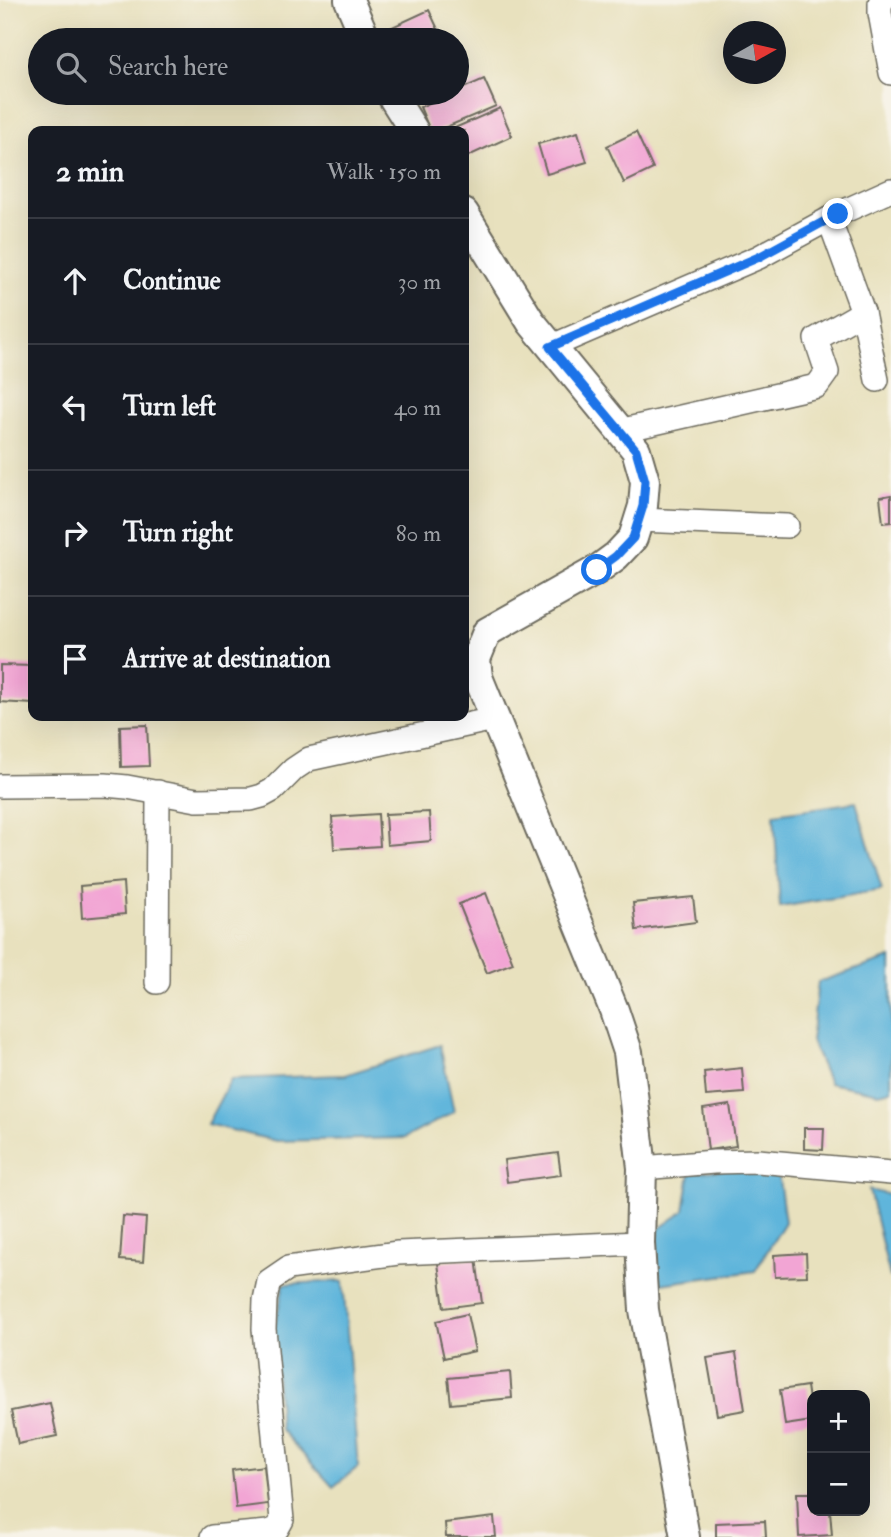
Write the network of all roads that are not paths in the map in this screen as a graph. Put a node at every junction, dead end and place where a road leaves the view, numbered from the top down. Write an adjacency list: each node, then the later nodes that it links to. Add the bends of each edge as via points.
1 (349, 0): 3 (street)
2 (883, 0): 4 (street, via 880,13)
3 (361, 28)
4 (891, 73)
5 (398, 105): 6 (street)
6 (411, 126)
7 (891, 190): 8 (street)
8 (829, 219): 10 (street); 11 (street, via 759,257)
9 (469, 221): 11 (street)
10 (863, 312): 12 (street); 13 (street, via 816,340 827,372 817,386)
11 (550, 347): 13 (street)
12 (877, 380)
13 (620, 430): 14 (street, via 636,450 645,481)
14 (639, 520): 15 (street); 16 (street, via 633,538 616,556 487,632 477,659 478,677)
15 (787, 526)
16 (494, 719): 18 (street, via 309,759 272,790 251,799 197,800); 20 (street, via 628,1052)
17 (0, 786): 18 (street, via 105,785)
18 (158, 792): 19 (street)
19 (157, 982)
20 (642, 1168): 21 (street, via 758,1161); 22 (street)
21 (891, 1173)
22 (640, 1242): 23 (street, via 398,1253 288,1268 270,1281 264,1329 282,1520 277,1529 268,1532); 24 (street, via 644,1310)
23 (212, 1537)
24 (685, 1537)

